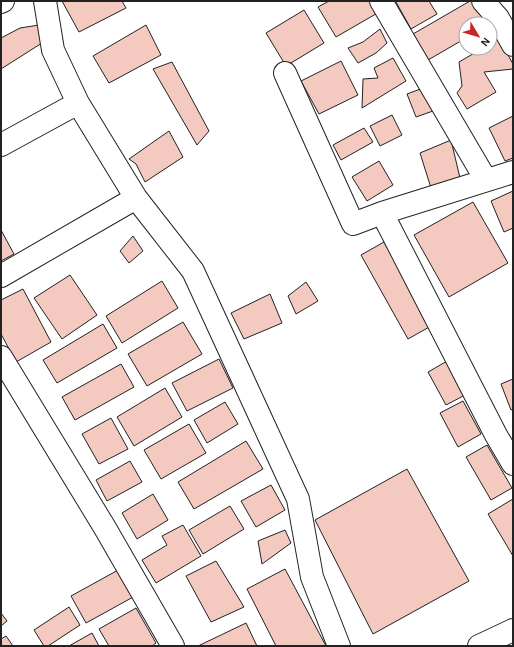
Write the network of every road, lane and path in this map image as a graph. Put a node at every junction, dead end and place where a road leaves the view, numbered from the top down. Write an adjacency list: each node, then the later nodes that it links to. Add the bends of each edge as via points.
1 (46, 1): 7 (street, via 53,50)
2 (381, 1): 10 (street)
3 (483, 1): 4 (street)
4 (505, 14): 5 (street)
5 (513, 45)
6 (285, 74): 12 (street, via 353,224)
7 (78, 103): 8 (street); 11 (street)
8 (1, 145)
9 (513, 172): 10 (street)
10 (486, 180): 12 (street)
11 (136, 198): 13 (street); 17 (street, via 193,271 298,499 312,577)
12 (382, 213): 15 (street)
13 (1, 276)
14 (1, 357): 16 (street)
15 (513, 464)
16 (173, 646)
17 (339, 646)

